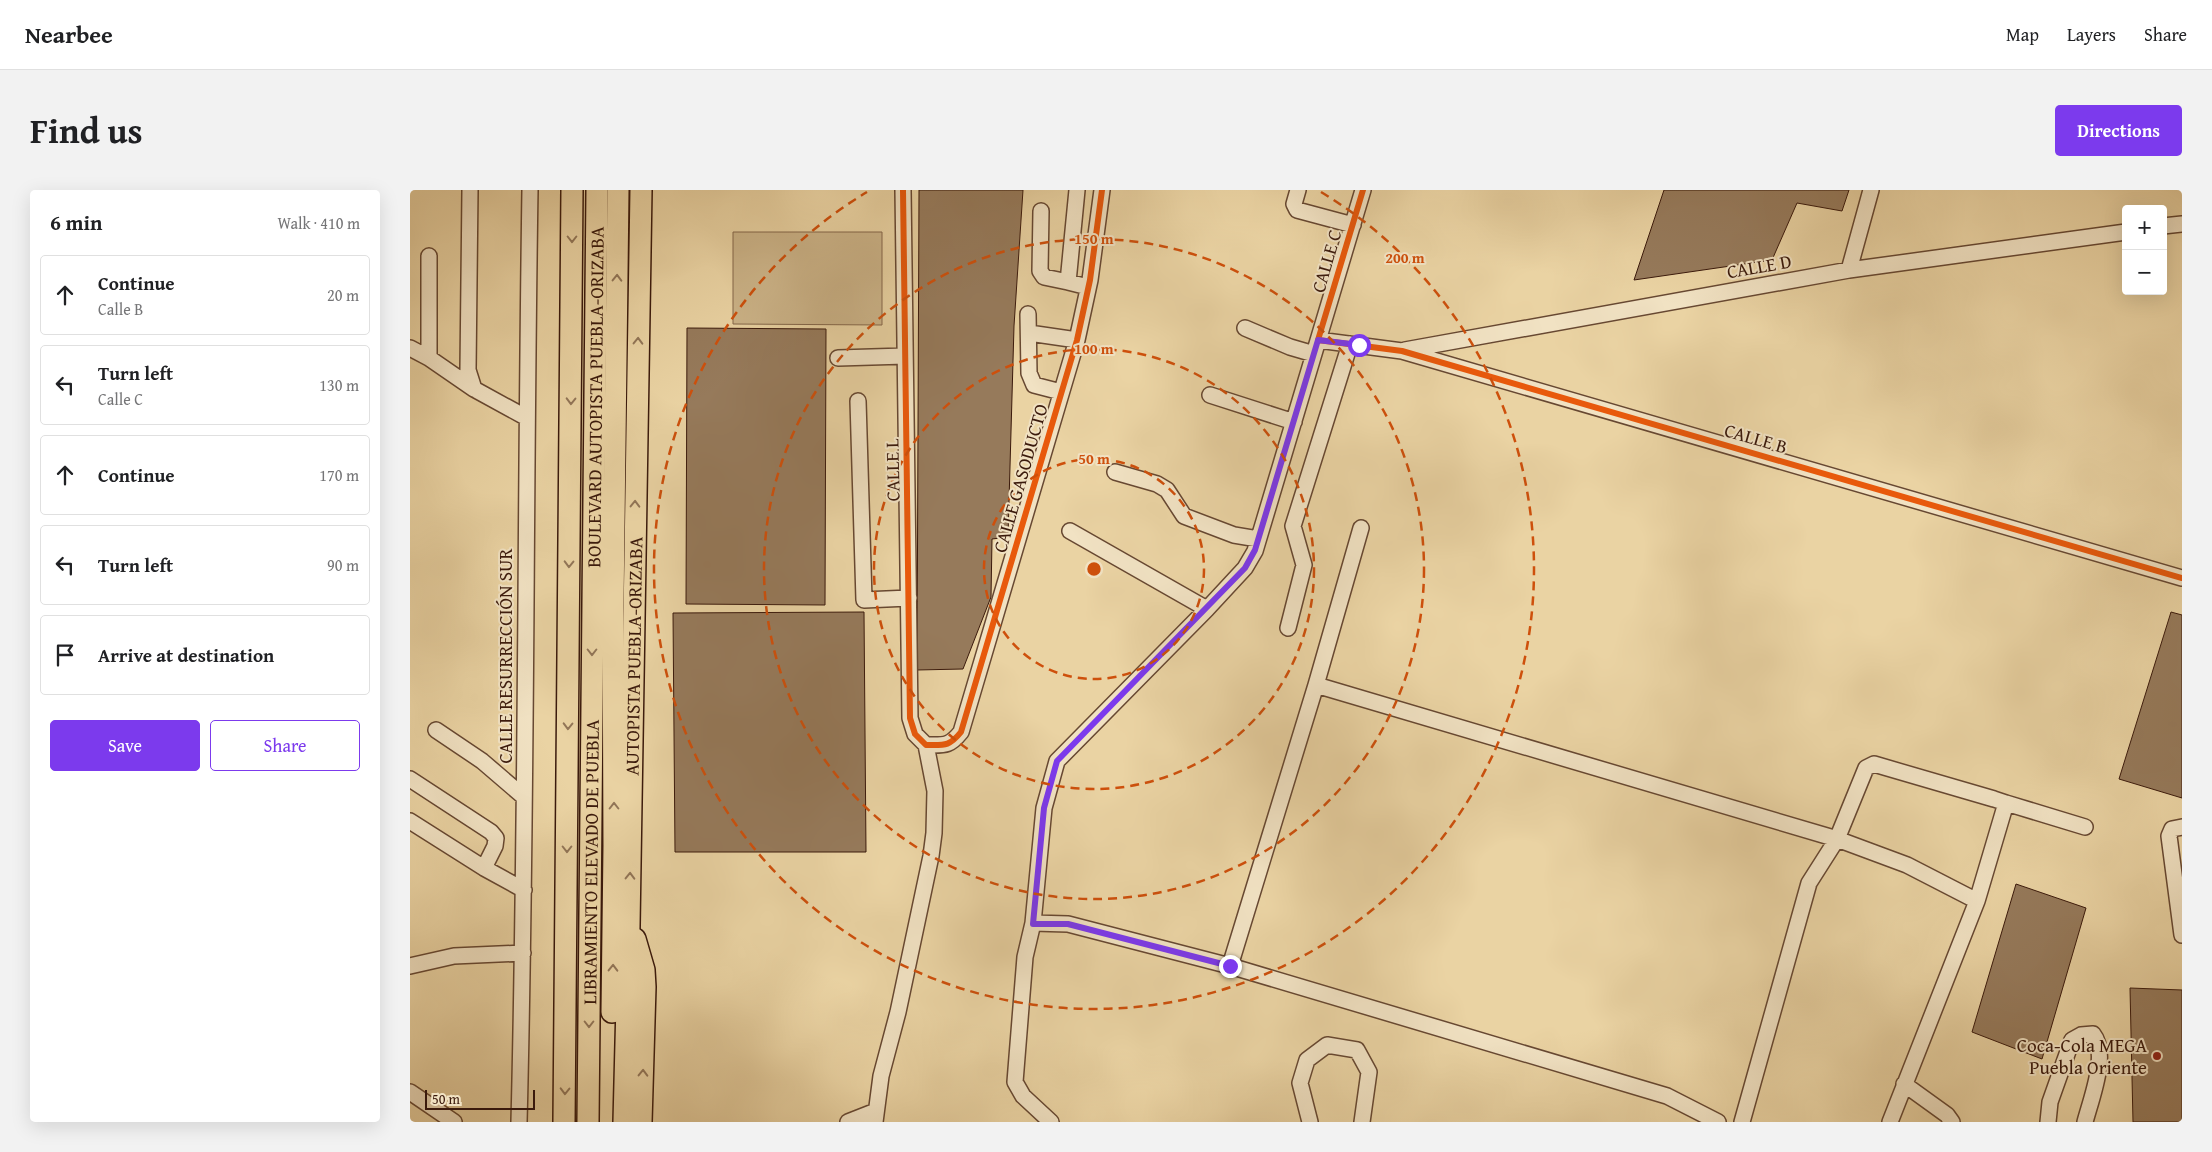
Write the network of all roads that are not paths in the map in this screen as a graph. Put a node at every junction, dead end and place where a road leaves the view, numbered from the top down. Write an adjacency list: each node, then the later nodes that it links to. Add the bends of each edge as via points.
1 (470, 190): 33 (street, via 468,370)
2 (530, 190): 37 (street, CALLE RESURRECCIÓN SUR)
3 (572, 190): 72 (highway, one-way to 72)
4 (597, 190): 45 (highway, BOULEVARD AUTOPISTA PUEBLA-ORIZABA)
5 (618, 190): 45 (highway, BOULEVARD AUTOPISTA PUEBLA-ORIZABA, one-way to 5)
6 (641, 190): 62 (highway, AUTOPISTA PUEBLA-ORIZABA, one-way to 6)
7 (903, 190): 30 (street, CALLE L)
8 (1077, 190): 20 (street)
9 (1102, 190): 21 (street, CALLE GASODUCTO)
10 (1298, 190): 15 (street, via 1294,204 1297,210)
11 (1363, 190): 15 (street, CALLE C)
12 (1871, 190): 19 (street)
13 (1041, 211): 20 (street, via 1040,271 1044,277)
14 (2182, 224): 16 (street)
15 (1352, 225): 27 (street, CALLE C)
16 (2167, 226)
17 (2122, 233): 19 (street, CALLE D)
18 (429, 256): 31 (street)
19 (1849, 270): 29 (street, CALLE D)
20 (1068, 282): 21 (street)
21 (1088, 287): 25 (street, CALLE GASODUCTO)
22 (1028, 314): 24 (street)
23 (1245, 328): 27 (street, CALLE B)
24 (1029, 333): 25 (street); 34 (street, via 1029,373 1034,385)
25 (1077, 340): 34 (street, CALLE GASODUCTO)
26 (1350, 344): 27 (street, CALLE B); 29 (street, CALLE B); 47 (street, via 1293,526 1304,566)
27 (1316, 347): 38 (street, CALLE C)
28 (410, 348): 31 (street)
29 (1402, 351): 43 (street, CALLE B)
30 (906, 356): 32 (street); 44 (street, CALLE L)
31 (430, 358): 33 (street)
32 (838, 358)
33 (474, 389): 37 (street)
34 (1061, 392): 50 (street, CALLE GASODUCTO, via 961,732 953,742)
35 (1210, 395): 38 (street)
36 (858, 401): 44 (street, via 864,600)
37 (526, 418): 52 (street, CALLE RESURRECCIÓN SUR)
38 (1294, 422): 42 (street, CALLE C)
39 (1116, 472): 42 (street, via 1168,490 1184,516 1234,535)
40 (1361, 528): 48 (street)
41 (1070, 531): 46 (street)
42 (1258, 539): 46 (street, CALLE C, via 1245,568)
43 (2182, 578)
44 (909, 598): 50 (street, CALLE L, via 910,718 915,734)
45 (602, 605): 73 (highway, LIBRAMIENTO ELEVADO DE PUEBLA, one-way to 73); 74 (highway, LIBRAMIENTO ELEVADO DE PUEBLA, one-way to 45, via 614,846)
46 (1207, 610): 61 (street, CALLE C, via 1057,761 1044,808)
47 (1288, 628)
48 (1316, 685): 57 (street); 66 (street)
49 (436, 730): 52 (street, via 482,761)
50 (926, 745): 69 (street, via 935,791 931,856 881,1076)
51 (410, 779): 58 (street, via 496,838 496,846)
52 (524, 797): 59 (street, CALLE RESURRECCIÓN SUR)
53 (2006, 804): 55 (street); 57 (street, via 1874,764 1866,768); 60 (street)
54 (410, 821): 58 (street)
55 (2085, 827)
56 (2182, 827): 63 (street, via 2172,829 2169,836)
57 (1837, 839): 60 (street, via 1907,866); 82 (street, via 1810,883)
58 (484, 868): 59 (street)
59 (524, 890): 64 (street, CALLE RESURRECCIÓN SUR)
60 (1977, 901): 67 (street)
61 (1033, 924): 66 (street, via 1068,924); 78 (street, CALLE C, via 1025,957 1015,1082 1023,1096)
62 (629, 925): 75 (highway, AUTOPISTA PUEBLA-ORIZABA); 76 (highway, one-way to 62, via 644,979 641,955)
63 (2182, 935)
64 (523, 954): 65 (street, via 454,956); 71 (street, CALLE RESURRECCIÓN SUR)
65 (410, 966)
66 (1230, 966): 81 (street, via 1667,1096)
67 (1904, 1084): 83 (street); 84 (street)
68 (410, 1092): 70 (street)
69 (876, 1116): 77 (street)
70 (454, 1122)
71 (519, 1122)
72 (564, 1122)
73 (588, 1122)
74 (611, 1122)
75 (624, 1122)
76 (641, 1122)
77 (848, 1122)
78 (1051, 1122)
79 (1310, 1122): 80 (street, via 1300,1083 1307,1060 1328,1045 1357,1050 1368,1072)
80 (1362, 1122)
81 (1718, 1122)
82 (1742, 1122)
83 (1890, 1122)
84 (1952, 1122)
85 (2048, 1122): 86 (street, via 2050,1102 2072,1040 2093,1034 2099,1042 2101,1059)
86 (2085, 1122)

